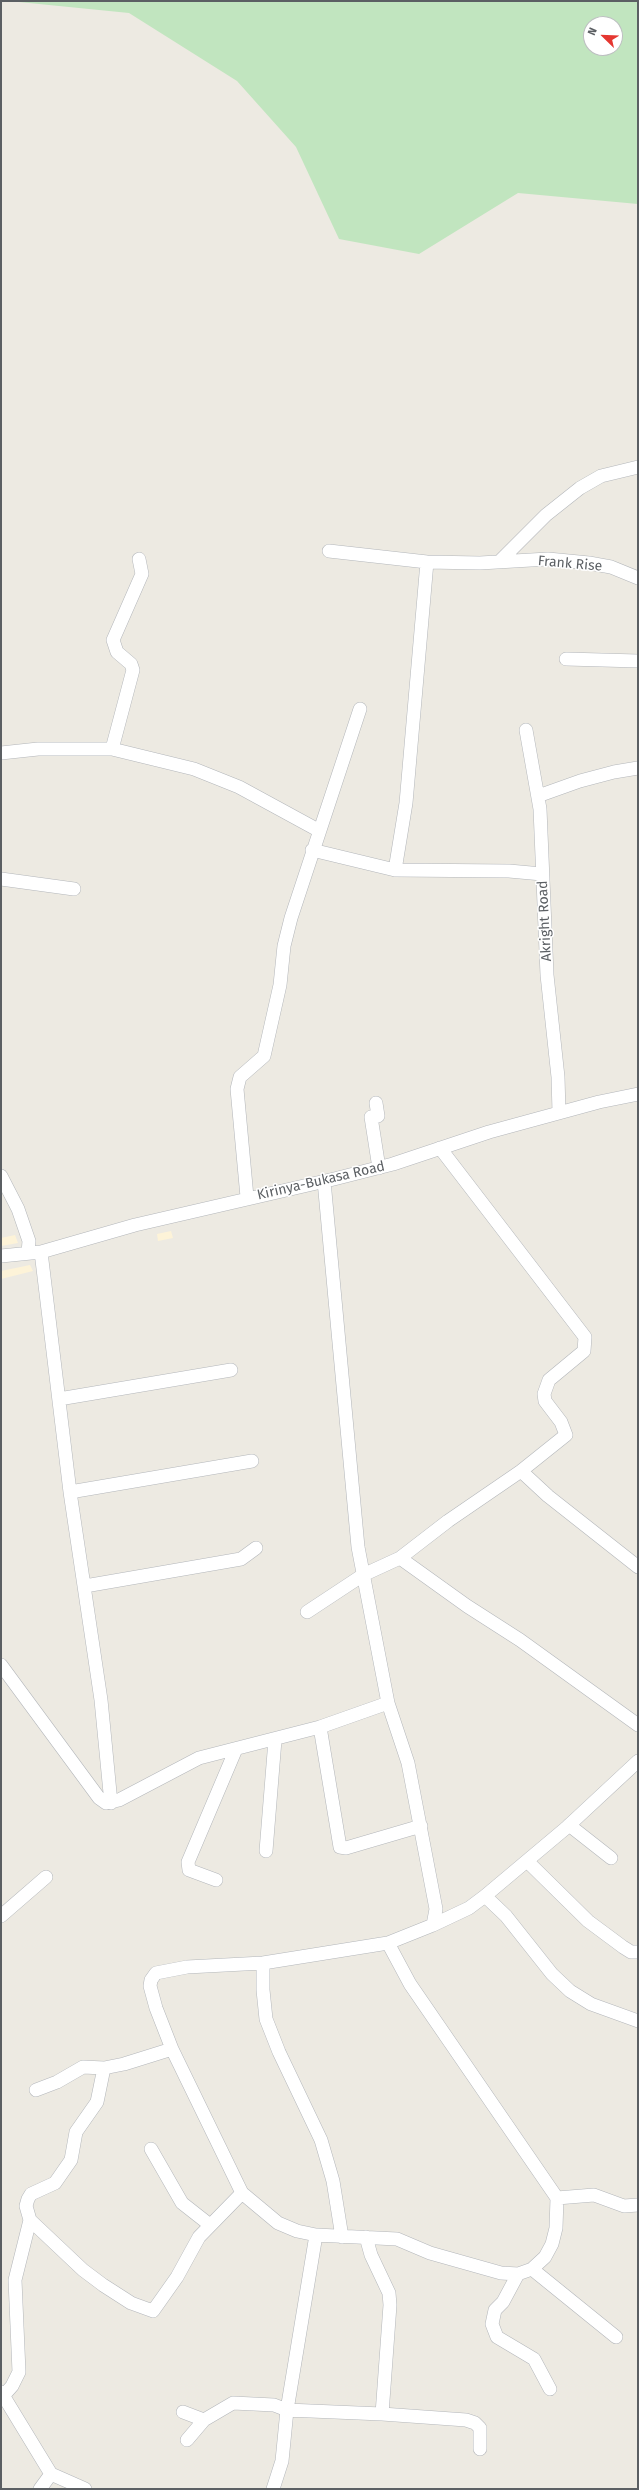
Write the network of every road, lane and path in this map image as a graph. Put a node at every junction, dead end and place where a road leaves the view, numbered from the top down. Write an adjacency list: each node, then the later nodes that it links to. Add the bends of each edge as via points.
1 (638, 467): 4 (street, via 601,476 580,488 546,515)
2 (329, 551): 5 (street, Frank Rise)
3 (139, 559): 11 (street, via 142,568 140,578 114,640 117,652 131,664 133,670)
4 (500, 561): 5 (street, Frank Rise); 6 (street, Frank Rise, via 548,559 589,562 611,567)
5 (427, 562): 17 (street, via 406,803)
6 (638, 578)
7 (566, 660): 8 (street)
8 (638, 661)
9 (360, 709): 15 (street)
10 (526, 730): 14 (street, Akright Road)
11 (112, 749): 12 (street, via 38,749); 15 (street, via 194,769 239,787)
12 (1, 753)
13 (638, 768): 14 (street, via 580,781)
14 (538, 796): 18 (street, Akright Road)
15 (318, 830): 16 (street)
16 (312, 850): 17 (street); 29 (street, via 284,946 280,985 264,1056 240,1077 237,1089)
17 (395, 870): 18 (street, via 509,871)
18 (542, 874): 23 (street, Akright Road)
19 (1, 879): 20 (street)
20 (74, 889)
21 (638, 1094): 23 (street, Kirinya-Bukasa Road)
22 (376, 1103): 25 (street, via 378,1116 371,1117)
23 (559, 1112): 24 (street, Kirinya-Bukasa Road)
24 (440, 1148): 25 (street, Kirinya-Bukasa Road); 35 (street, via 585,1337 584,1351 549,1380 544,1394 545,1401 565,1430 564,1438)
25 (379, 1168): 27 (street, Kirinya-Bukasa Road)
26 (1, 1176): 30 (street, via 20,1215)
27 (324, 1181): 29 (street, Kirinya-Bukasa Road); 40 (street, via 339,1357)
28 (1, 1191): 30 (street, via 19,1230)
29 (247, 1197): 30 (street, Kirinya-Bukasa Road)
30 (33, 1252): 31 (street, Kirinya-Bukasa Road); 33 (street); 43 (street)
31 (1, 1256)
32 (231, 1370): 33 (street)
33 (59, 1399): 36 (street)
34 (252, 1462): 36 (street)
35 (521, 1471): 38 (street, via 448,1521); 39 (street, via 548,1496)
36 (70, 1492): 41 (street)
37 (256, 1548): 41 (street, via 241,1559)
38 (400, 1558): 40 (street); 46 (street)
39 (638, 1567)
40 (363, 1575): 42 (street); 45 (street)
41 (85, 1586): 51 (street, via 101,1700)
42 (308, 1612)
43 (83, 1619)
44 (1, 1665): 51 (street, via 99,1798)
45 (388, 1703): 47 (street); 53 (street, via 408,1763)
46 (638, 1724)
47 (320, 1728): 48 (street); 53 (street, via 340,1847 346,1848)
48 (275, 1740): 49 (street); 54 (street)
49 (236, 1749): 51 (street, via 199,1758); 58 (street, via 188,1862 189,1870)
50 (635, 1769): 52 (street)
51 (111, 1803)
52 (569, 1825): 55 (street); 56 (street)
53 (421, 1826): 61 (street, via 436,1909)
54 (266, 1851)
55 (611, 1858)
56 (527, 1861): 59 (street); 63 (street, via 588,1921 623,1948)
57 (46, 1877): 60 (street)
58 (216, 1880)
59 (485, 1896): 61 (street); 65 (street, via 506,1916 552,1974 570,1991 591,2004)
60 (1, 1916)
61 (433, 1925): 62 (street)
62 (388, 1943): 64 (street); 71 (street, via 410,1984)
63 (638, 1952)
64 (263, 1964): 66 (street, via 204,1964 156,1974 150,1986); 76 (street, via 266,2019 321,2140 333,2181)
65 (638, 2021)
66 (172, 2049): 67 (street); 70 (street)
67 (104, 2068): 68 (street, via 78,2068 57,2082); 73 (street, via 97,2102 76,2132 71,2160 55,2183 31,2194 26,2206)
68 (36, 2090)
69 (151, 2148): 74 (street, via 179,2199)
70 (242, 2193): 74 (street); 75 (street, via 278,2223)
71 (558, 2198): 72 (street, via 594,2195 624,2206); 78 (street, via 552,2244 545,2257)
72 (638, 2206)
73 (30, 2220): 74 (street, via 83,2270 131,2303 149,2311 156,2309 177,2277 190,2250); 82 (street, via 14,2280 19,2372 12,2386)
74 (210, 2225)
75 (316, 2235): 76 (street); 83 (street)
76 (342, 2237): 77 (street)
77 (366, 2237): 79 (street, via 397,2238 430,2254 501,2273); 85 (street, via 371,2255 389,2293)
78 (532, 2269): 79 (street); 80 (street)
79 (518, 2274): 81 (street, via 503,2302 495,2310 492,2324 497,2337 534,2359)
80 (616, 2337)
81 (550, 2389)
82 (3, 2393): 89 (street)
83 (287, 2410): 85 (street); 86 (street, via 274,2405 242,2402 226,2406); 92 (street, via 282,2461)
84 (183, 2412): 86 (street)
85 (382, 2414): 88 (street, via 434,2416 475,2423 480,2428)
86 (204, 2420): 87 (street)
87 (187, 2440)
88 (480, 2450)
89 (51, 2474): 90 (street); 91 (street)
90 (40, 2489)
91 (85, 2489)
92 (273, 2489)

